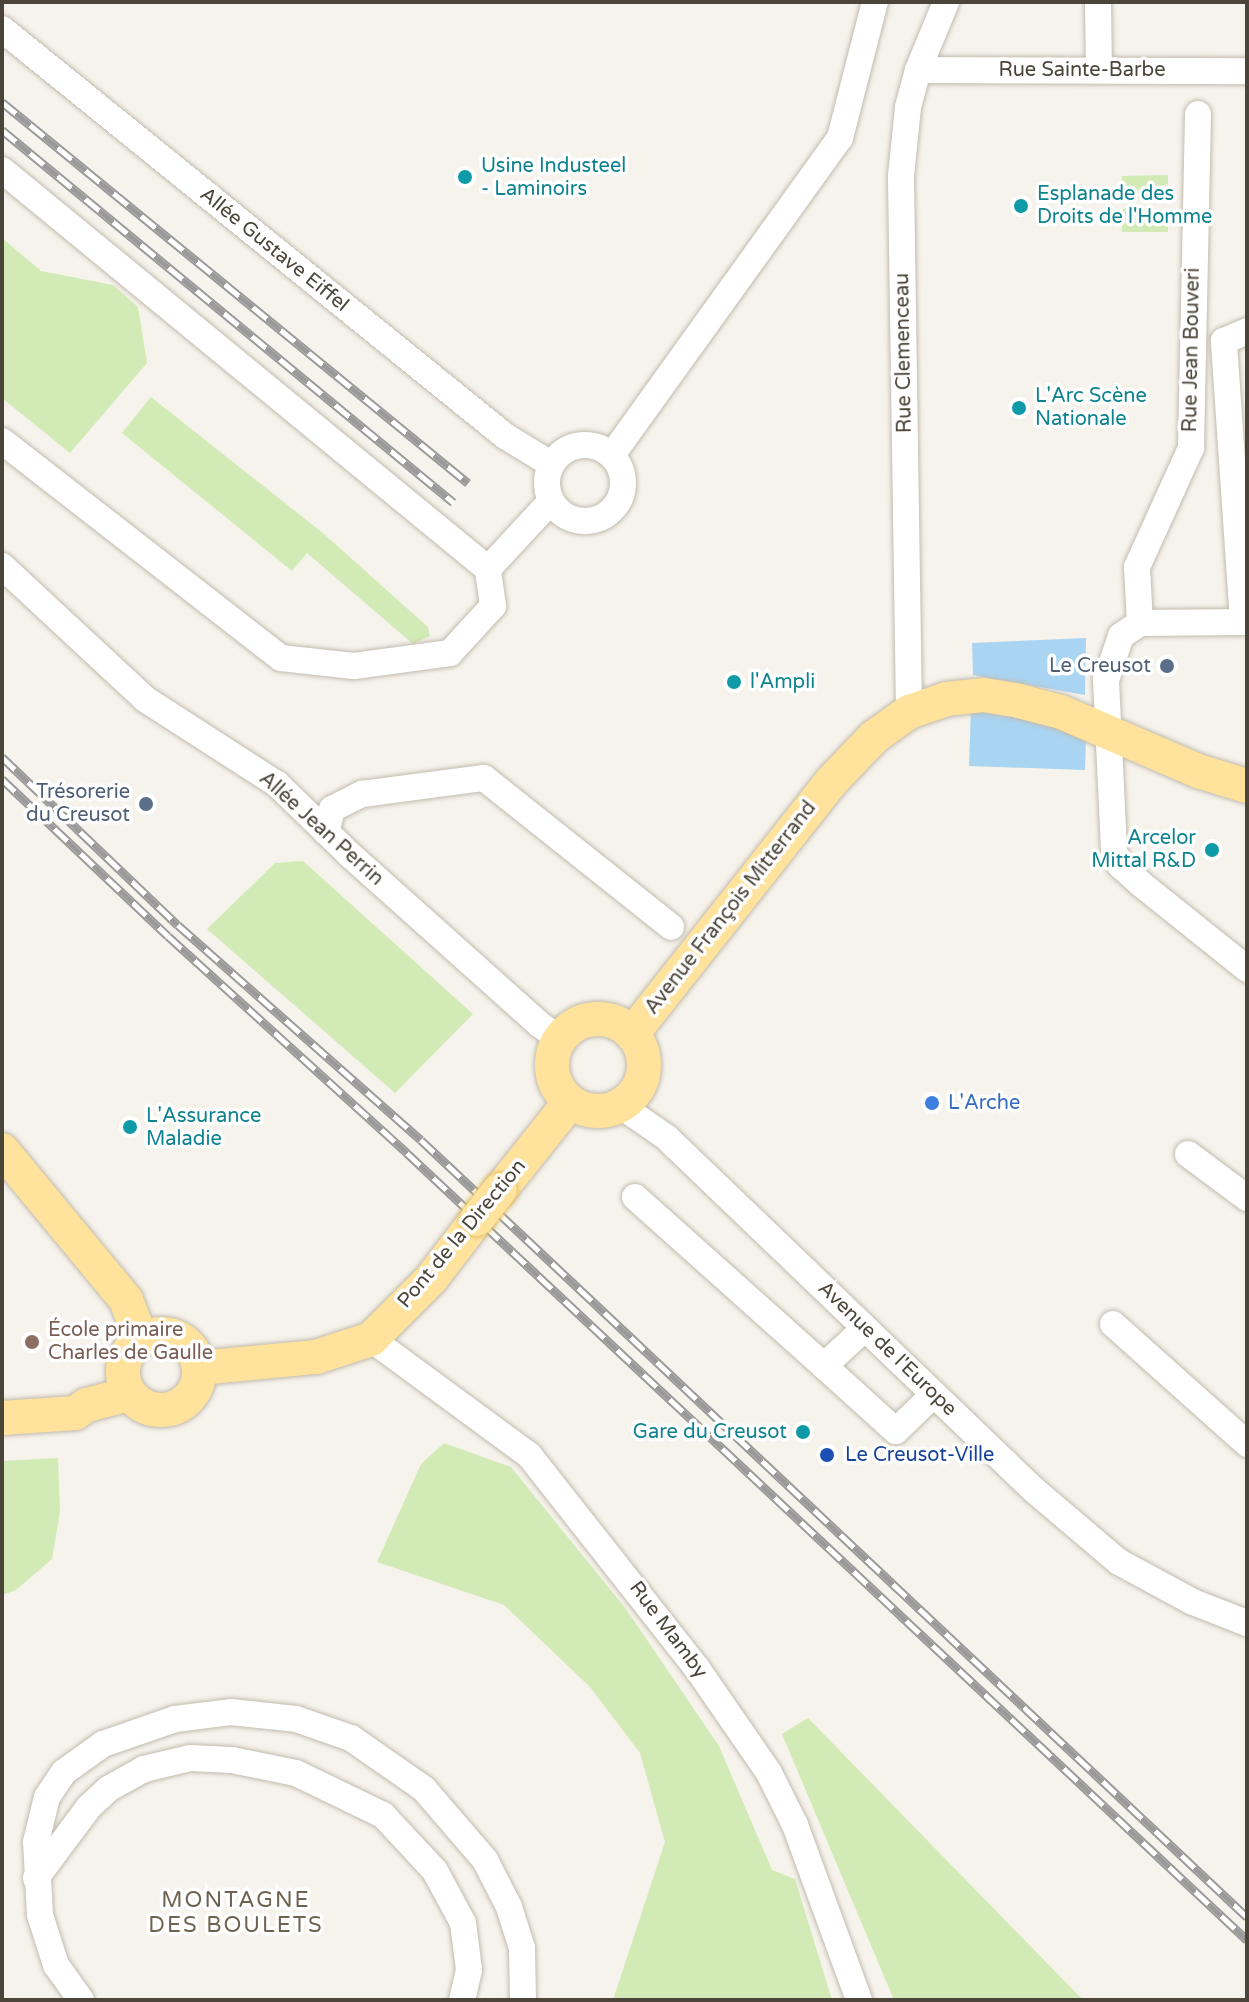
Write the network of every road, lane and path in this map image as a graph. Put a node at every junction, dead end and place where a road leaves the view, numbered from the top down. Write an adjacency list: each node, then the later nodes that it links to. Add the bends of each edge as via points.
1 (875, 2): 13 (street, via 840,138)
2 (946, 2): 5 (street, Rue Clemenceau)
3 (1098, 2): 6 (street)
4 (2, 29): 14 (street, Allée Gustave Eiffel, via 505,436)
5 (918, 70): 6 (street, Rue Sainte-Barbe); 20 (street, Rue Clemenceau, via 908,107 901,176)
6 (1099, 70): 7 (street, Rue Sainte-Barbe)
7 (1247, 71)
8 (1198, 114): 11 (street, Rue Jean Bouveri)
9 (2, 170): 17 (street)
10 (1235, 336): 11 (street); 18 (street)
11 (1191, 343): 19 (street, Rue Jean Bouveri, via 1191,448 1137,567)
12 (2, 441): 17 (street, via 281,658 354,666 450,653 493,606)
13 (612, 455): 14 (street, via 579,445); 15 (street, via 623,488 620,500 604,517 580,521)
14 (551, 464): 15 (street)
15 (551, 501): 17 (street)
16 (2, 566): 23 (street, Allée Jean Perrin, via 145,699 277,784)
17 (488, 569)
18 (1245, 622): 19 (street)
19 (1140, 623): 21 (street, via 1121,636 1106,680)
20 (909, 712): 21 (main road, Avenue François Mitterrand, via 946,699 983,695 1061,712); 26 (main road, Avenue François Mitterrand, via 874,737 830,783)
21 (1106, 731): 22 (main road, Avenue François Mitterrand); 25 (street, via 1112,838 1120,865)
22 (1247, 786)
23 (326, 832): 24 (street, via 332,809 362,794 484,778); 27 (street, Allée Jean Perrin)
24 (671, 927)
25 (1247, 969)
26 (632, 1034): 27 (main road, via 622,1025 595,1019); 28 (main road, via 640,1045 645,1072)
27 (560, 1039): 29 (main road, via 554,1051 554,1079)
28 (621, 1106): 29 (main road); 35 (street, Avenue de l'Europe, via 666,1137)
29 (563, 1112): 37 (main road, Pont de la Direction, bridge, via 431,1279)
30 (2, 1150): 36 (main road, via 126,1300)
31 (1188, 1154): 33 (street)
32 (635, 1197): 38 (street)
33 (1247, 1198)
34 (1113, 1324): 43 (street)
35 (865, 1328): 38 (street); 41 (street, Avenue de l'Europe)
36 (141, 1339): 39 (main road, via 153,1334 178,1338); 40 (main road, via 122,1370)
37 (371, 1339): 39 (main road, Pont de la Direction, via 316,1357); 49 (street, Rue Mamby, via 529,1455 696,1667 769,1773 795,1825)
38 (824, 1366): 41 (street, via 896,1431)
39 (199, 1368): 40 (main road, via 193,1392 174,1408 149,1408)
40 (129, 1394): 42 (main road, via 75,1413)
41 (934, 1394): 44 (street, Avenue de l'Europe, via 1119,1562 1193,1602)
42 (2, 1418)
43 (1247, 1444)
44 (1247, 1623)
45 (36, 1878): 46 (street, via 40,1915 56,1965); 47 (street, via 89,1807 108,1789 144,1769 190,1758 296,1773 383,1815 435,1871 463,1923 469,1970); 48 (street, via 36,1842 47,1797 64,1772 103,1744 175,1719 231,1712 313,1723 351,1738 424,1789 485,1860 522,1948)
46 (81, 2000)
47 (462, 2000)
48 (523, 2000)
49 (859, 2000)

